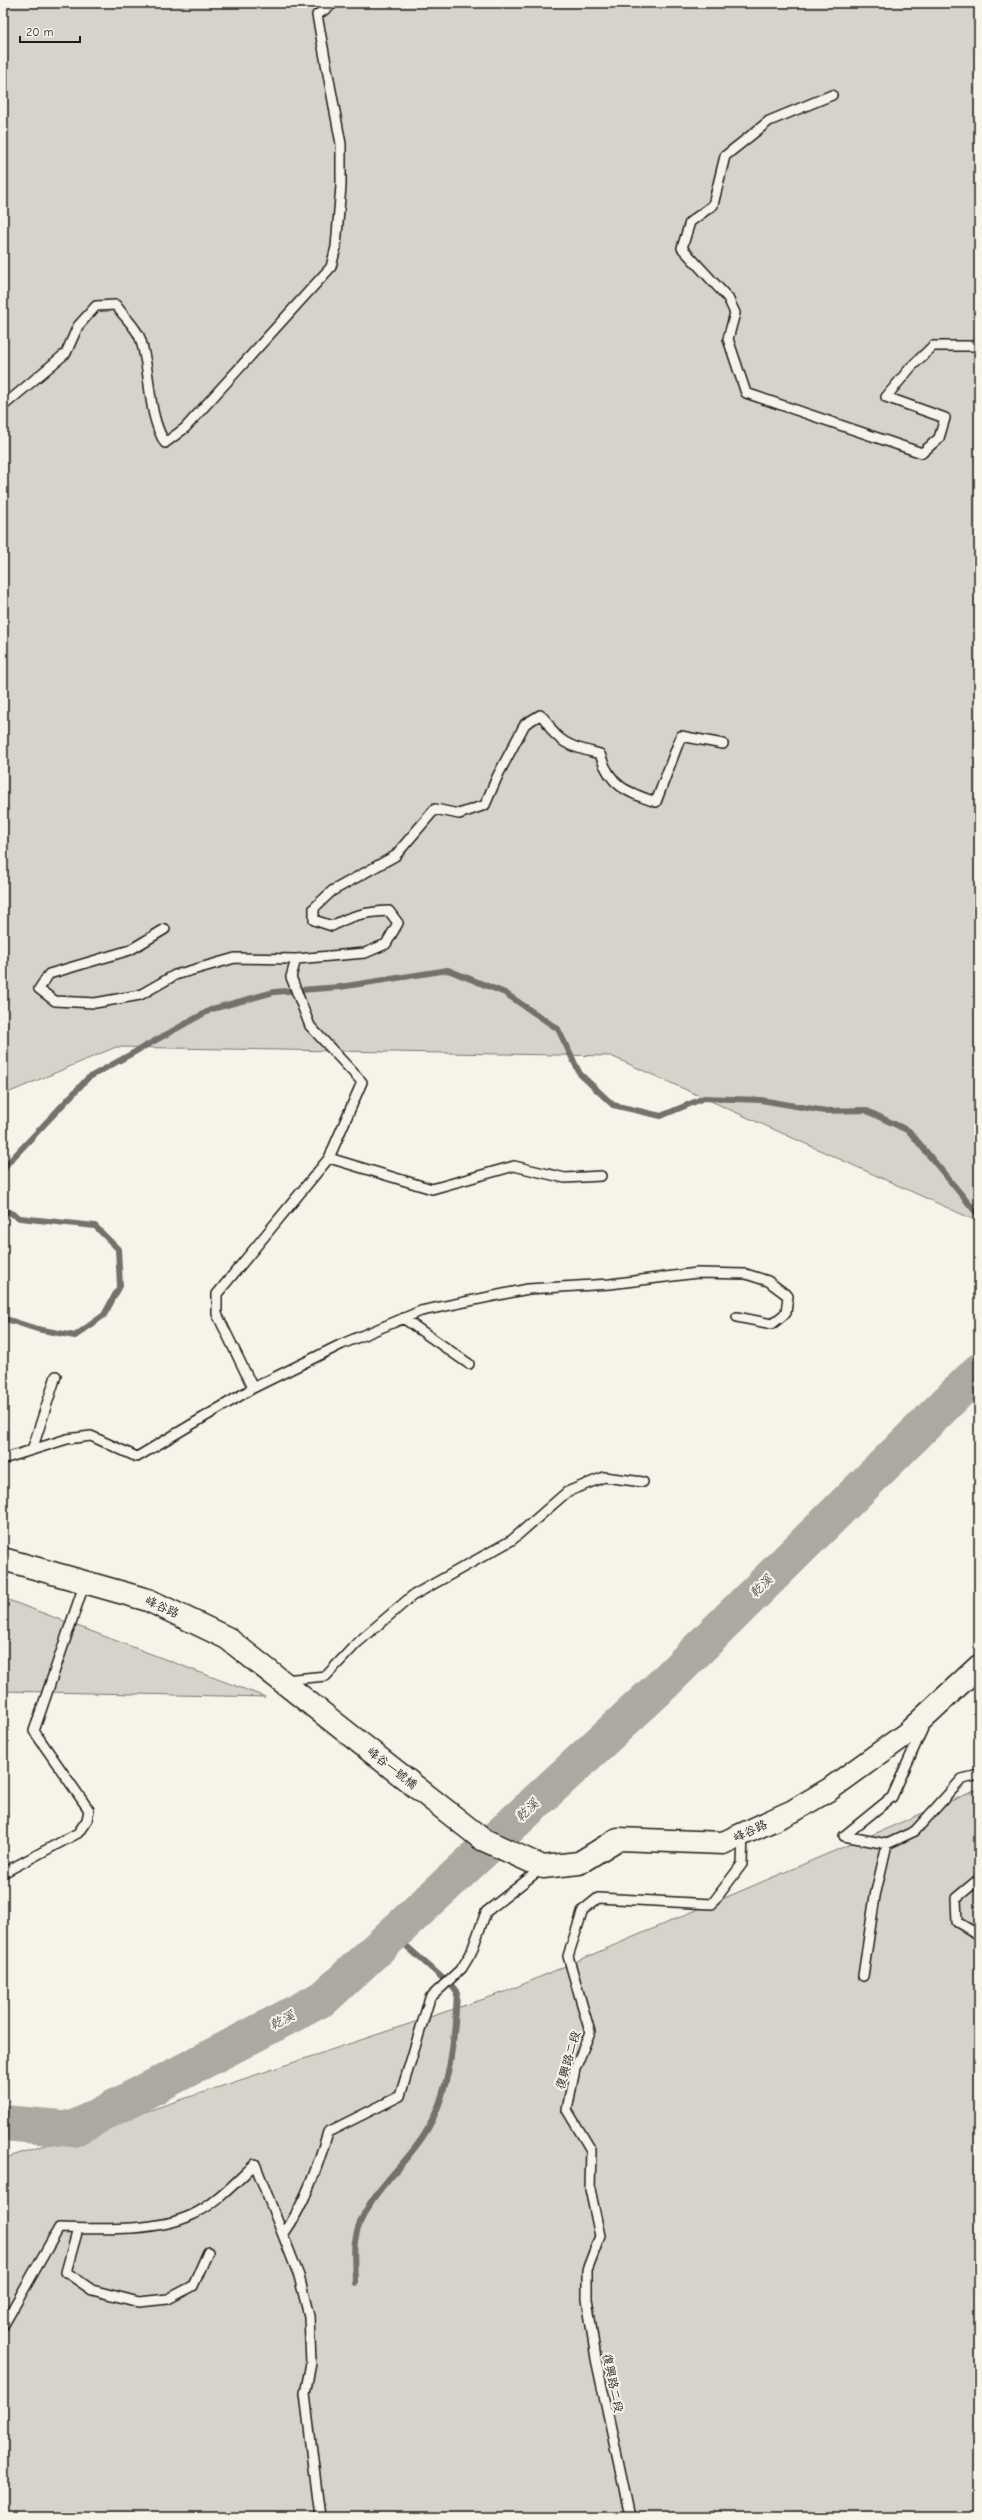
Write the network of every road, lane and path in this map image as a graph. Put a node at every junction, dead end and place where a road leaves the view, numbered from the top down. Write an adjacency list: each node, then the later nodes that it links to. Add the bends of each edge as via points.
1 (334, 3): 4 (lane, via 317,15 341,144 336,247 331,267 311,292 185,428 165,443 156,428 148,373 139,336 116,306 96,306 78,326 66,352)
2 (832, 95): 3 (lane, via 769,121 725,156 713,205 690,222 682,248 728,298 735,313 728,339 746,393 922,453 939,438 945,418 886,397 933,346)
3 (979, 346)
4 (3, 406)
5 (723, 744): 7 (lane, via 681,736 656,802 617,786 605,771 600,754 570,745 555,736 549,722 540,715 525,724 485,805 459,814 435,809 395,856 332,891 314,908 314,920 332,926 364,912 389,911 398,923 386,944 365,953)
6 (165, 929): 7 (lane, via 130,950 49,974 39,989 55,1001 95,1003 140,995 175,975 235,958)
7 (296, 959): 8 (lane, via 292,977 310,1026 362,1082)
8 (329, 1158): 9 (lane, via 432,1188 514,1166 565,1178); 14 (lane, via 217,1294 217,1314)
9 (601, 1176)
10 (737, 1317): 11 (lane, via 772,1324 786,1313 788,1296 768,1281 746,1274 697,1273 610,1284 528,1289 421,1311)
11 (403, 1318): 12 (lane); 14 (lane, via 342,1344)
12 (469, 1364)
13 (56, 1376): 15 (lane)
14 (253, 1388): 15 (lane, via 137,1457 91,1436 67,1439)
15 (32, 1450): 16 (lane)
16 (3, 1459)
17 (643, 1482): 21 (lane, via 604,1477 567,1492 512,1540 412,1596 357,1643 326,1676)
18 (3, 1559): 19 (street, 峰谷路)
19 (85, 1582): 21 (street, 峰谷路, via 148,1600 227,1638); 29 (lane, via 34,1731 89,1810 87,1820 78,1833)
20 (979, 1666): 23 (street, 峰谷路)
21 (280, 1680): 22 (street, 峰谷路)
22 (301, 1696): 26 (street, 峰谷一號橋)
23 (930, 1713): 25 (street, 峰谷路, via 906,1734 830,1789 793,1811); 27 (lane, via 892,1797 844,1836)
24 (979, 1775): 27 (lane, via 962,1779 915,1831)
25 (744, 1834): 28 (street, 峰谷路, via 723,1843 618,1839 579,1864); 38 (lane, 復興路二段, via 742,1864 712,1904 598,1898 583,1910 568,1956 590,2032 575,2068 567,2110 591,2150 590,2189 600,2236 587,2270 587,2299 596,2359)
26 (482, 1839): 28 (street, 峰谷路)
27 (887, 1844): 32 (lane)
28 (543, 1866): 34 (lane, via 486,1912 472,1953 457,1973 430,1998 400,2096 328,2132 317,2171 294,2219)
29 (3, 1873)
30 (979, 1879): 31 (lane, via 956,1898 957,1922)
31 (979, 1935)
32 (862, 1976)
33 (78, 2229): 34 (lane, via 163,2224 192,2215 226,2192 255,2164); 35 (lane, via 66,2272 92,2290 139,2302 168,2299 193,2286); 36 (lane, via 59,2228)
34 (283, 2235): 37 (lane, via 299,2276 309,2316 311,2363 305,2394)
35 (208, 2252)
36 (3, 2326)
37 (320, 2517)
38 (630, 2517)

